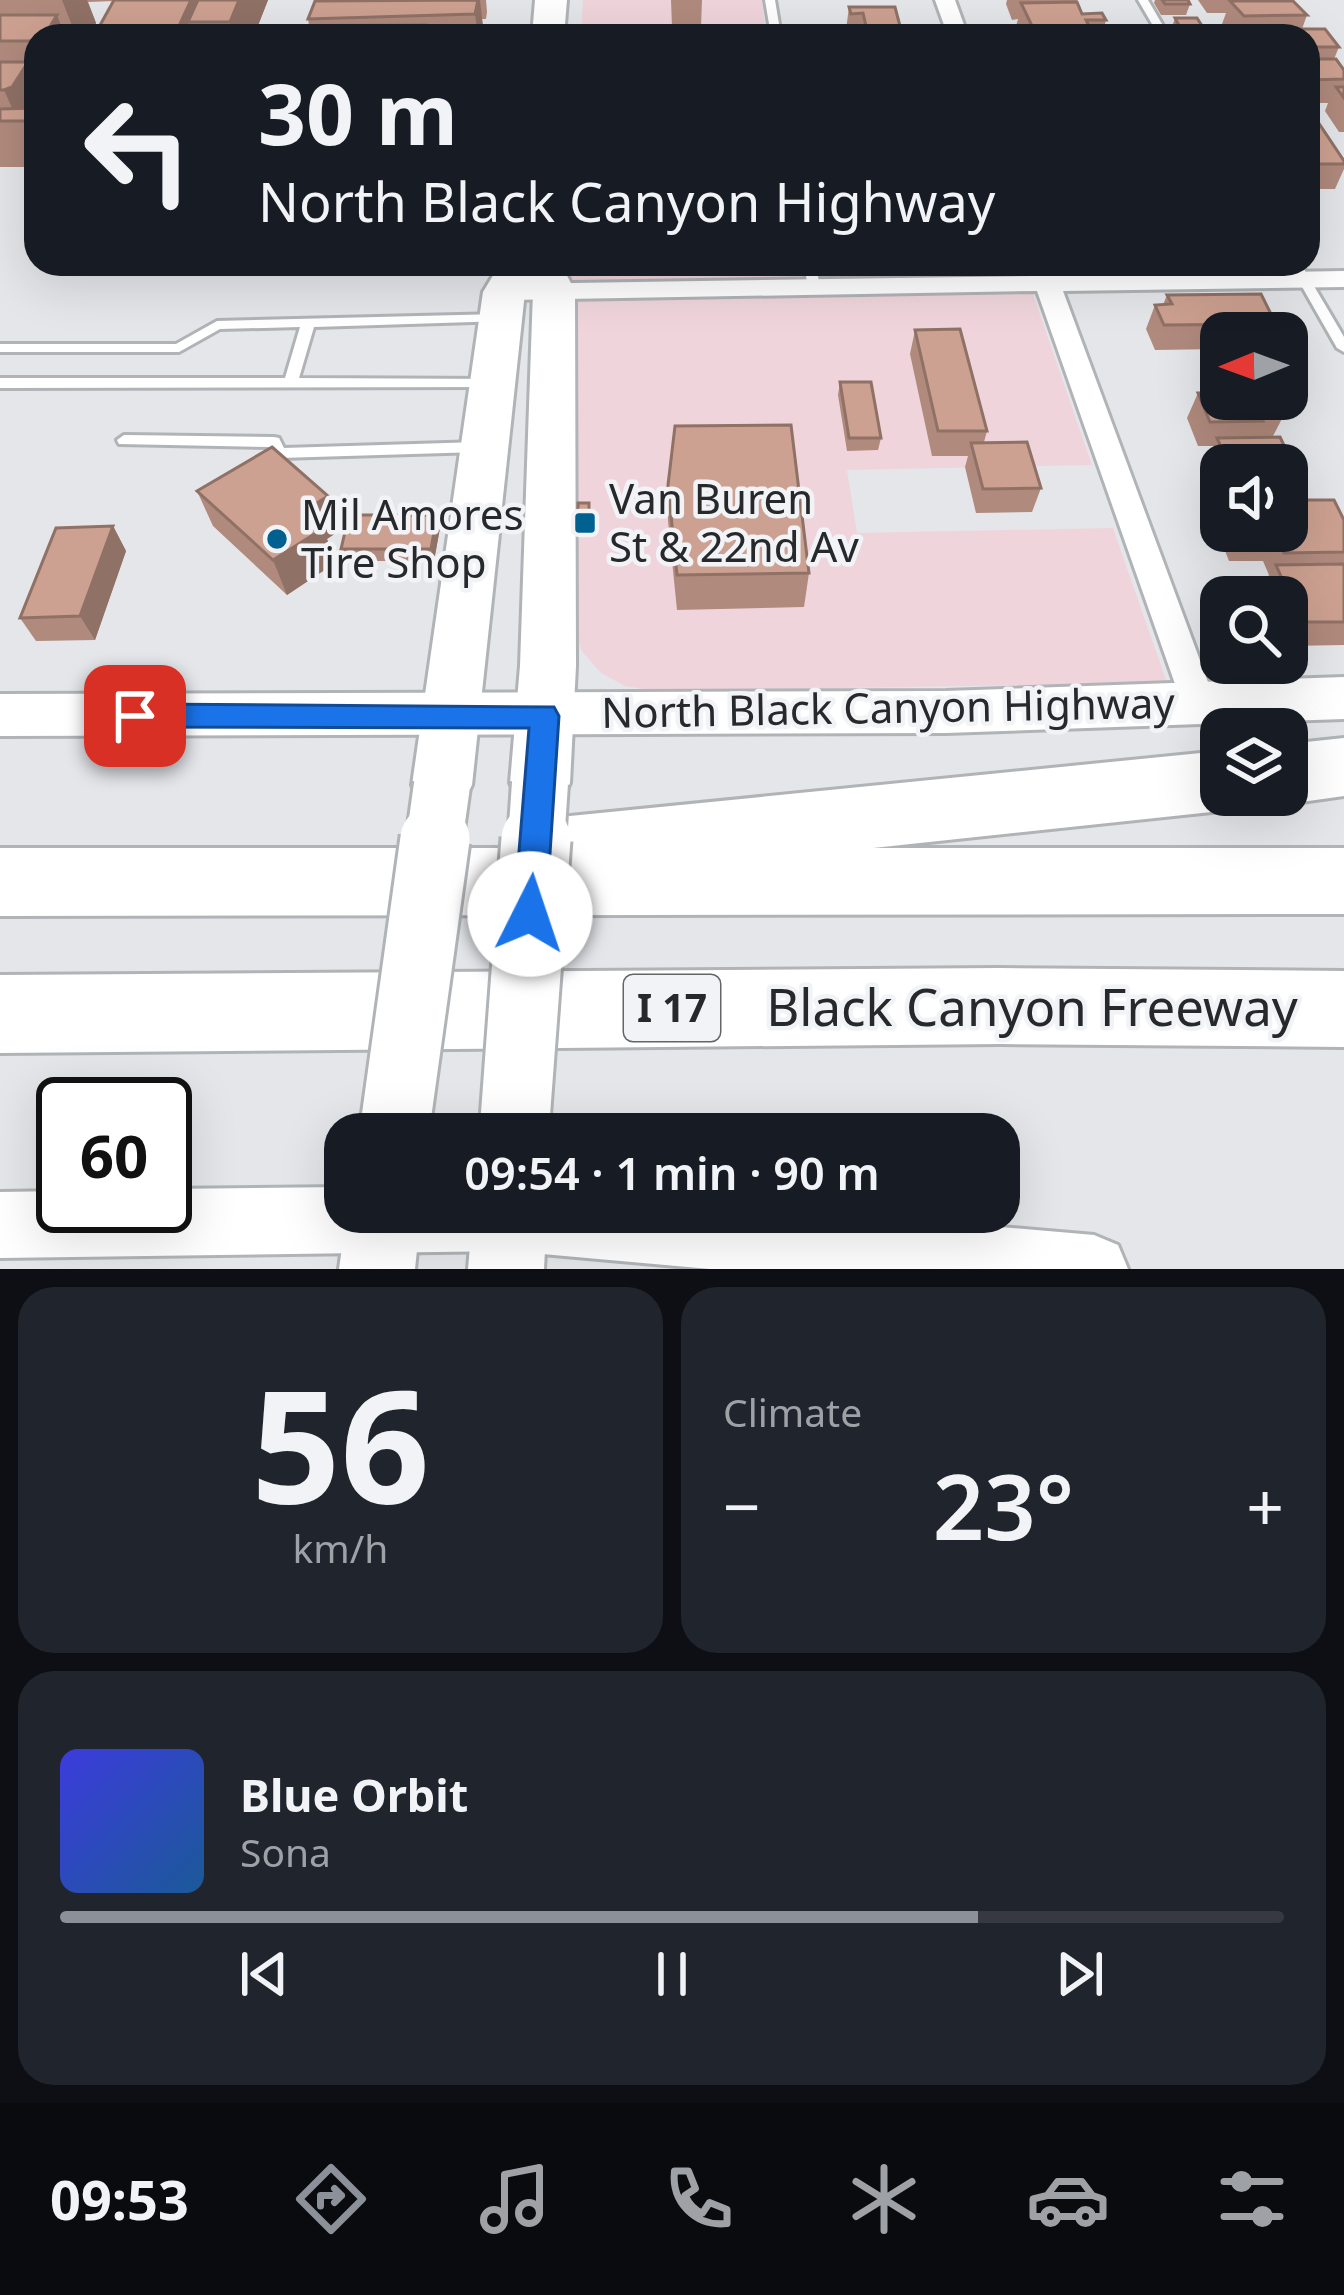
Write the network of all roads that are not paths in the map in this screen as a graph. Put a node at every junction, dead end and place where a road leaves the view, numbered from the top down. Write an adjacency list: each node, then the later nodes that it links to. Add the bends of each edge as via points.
1 (812, 276): 4 (street)
2 (1045, 276): 14 (street)
3 (1302, 276): 7 (lane)
4 (524, 286): 5 (lane); 9 (main road); 17 (main road)
5 (308, 322): 6 (lane, via 217,325 179,348); 8 (lane)
6 (0, 348)
7 (1344, 348)
8 (291, 382): 9 (lane); 10 (lane)
9 (494, 382): 12 (main road)
10 (0, 383)
11 (124, 440): 12 (lane, via 274,442 280,453)
12 (486, 446): 15 (main road)
13 (1344, 698): 14 (main road, North Black Canyon Highway)
14 (1198, 701): 17 (main road, North Black Canyon Highway)
15 (452, 715): 16 (main road, North Black Canyon Highway); 17 (main road, North Black Canyon Highway); 26 (main road, bridge)
16 (0, 716)
17 (544, 716): 27 (main road, bridge)
18 (1344, 767): 19 (highway)
19 (1308, 771)
20 (1200, 783): 23 (highway, via 603,842)
21 (1344, 881): 23 (highway)
22 (0, 883): 23 (highway)
23 (356, 883)
24 (1344, 1009): 25 (highway, Black Canyon Freeway / I 17)
25 (0, 1014)
26 (397, 1113)
27 (516, 1113)
28 (0, 1225): 29 (main road)
29 (324, 1232)
30 (508, 1233): 31 (main road)
31 (1094, 1269)

